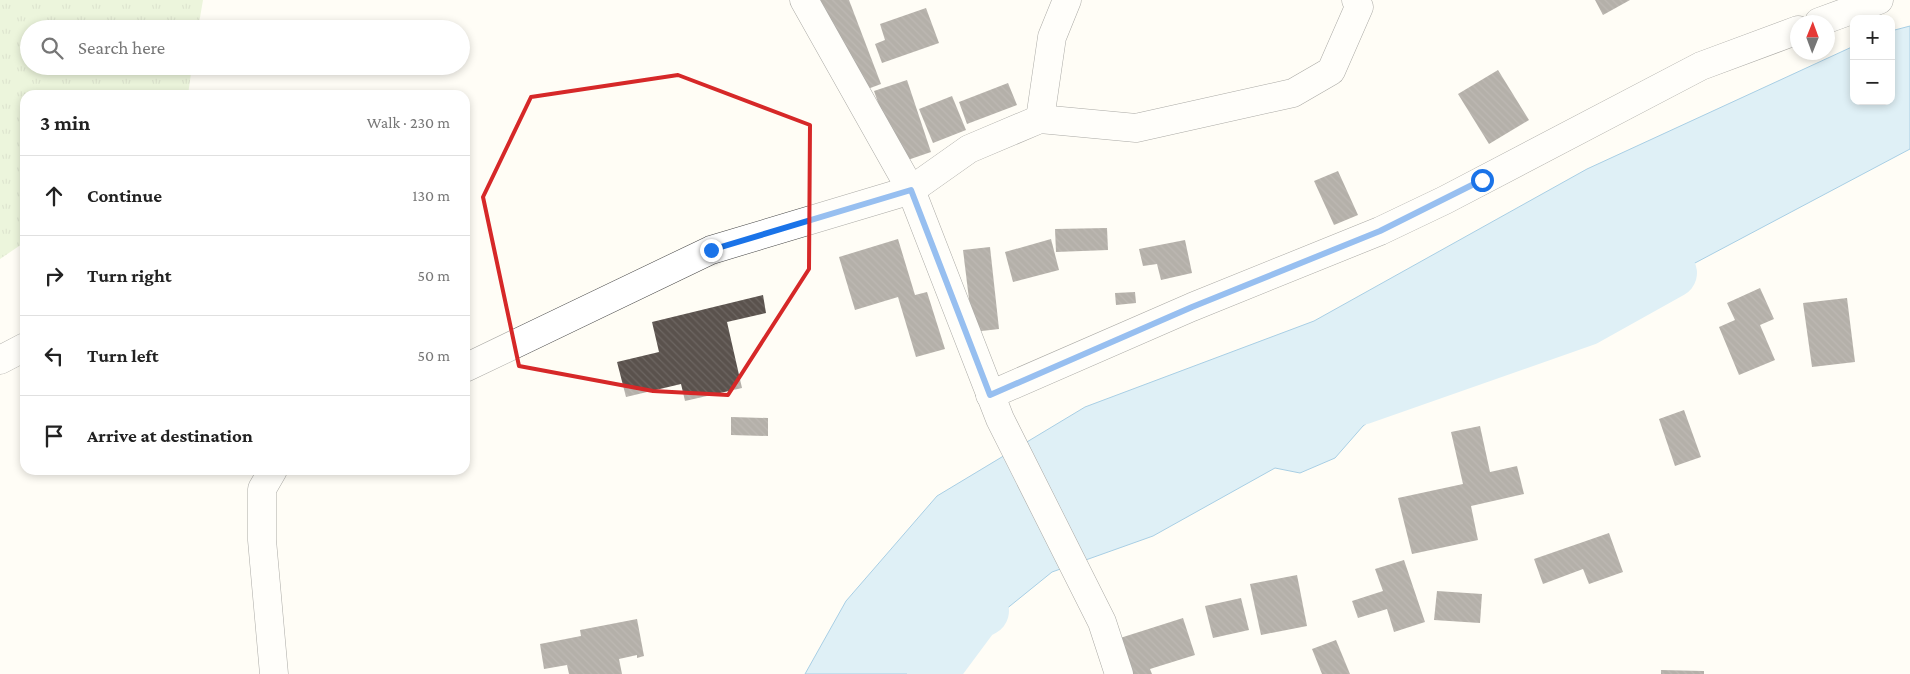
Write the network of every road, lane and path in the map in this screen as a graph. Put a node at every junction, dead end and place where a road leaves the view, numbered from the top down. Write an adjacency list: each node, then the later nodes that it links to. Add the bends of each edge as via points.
1 (804, 0): 8 (street)
2 (1067, 0): 7 (street, via 1052,37)
3 (1356, 0): 7 (street, via 1359,7 1331,70 1293,94 1136,128)
4 (1879, 0): 5 (street)
5 (1835, 16)
6 (1790, 33): 12 (street, via 1700,66 1445,200 1380,231 1192,307)
7 (1040, 119): 8 (street, via 969,149)
8 (911, 190): 11 (street, via 711,250); 12 (street)
9 (20, 350): 10 (street)
10 (0, 360)
11 (470, 366)
12 (995, 407): 15 (street, via 1102,622)
13 (271, 475): 14 (street, via 262,489 262,540)
14 (274, 674)
15 (1119, 674)

